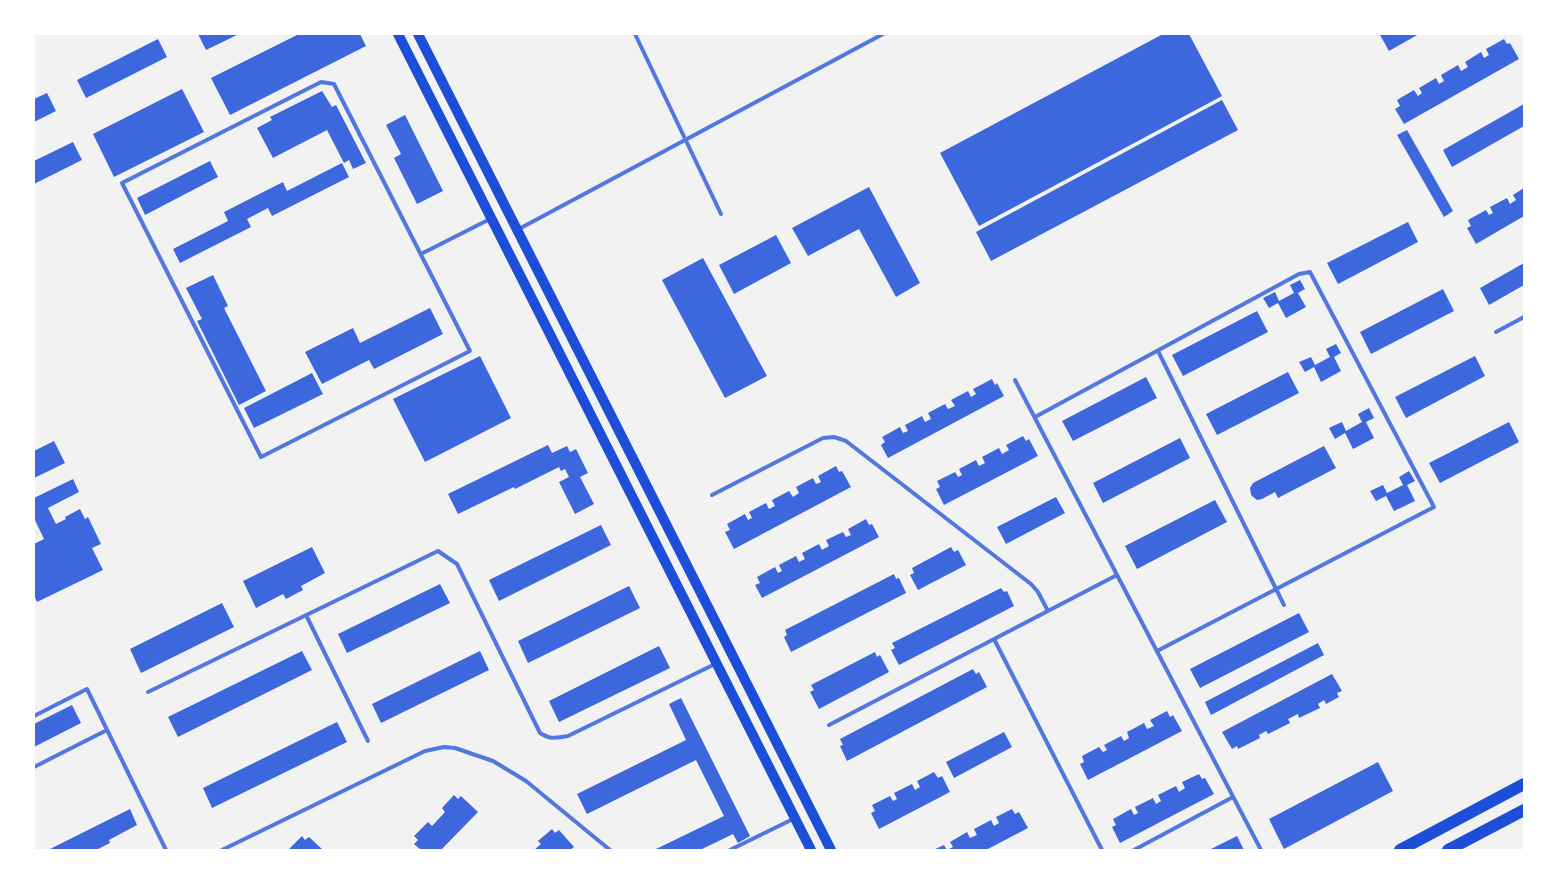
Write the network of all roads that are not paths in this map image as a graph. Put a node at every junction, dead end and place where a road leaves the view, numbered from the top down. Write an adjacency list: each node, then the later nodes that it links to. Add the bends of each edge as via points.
1 (398, 34): 7 (main road)
2 (418, 34): 8 (main road)
3 (635, 34): 5 (lane)
4 (883, 34): 5 (lane)
5 (686, 140): 6 (lane); 8 (lane)
6 (721, 214)
7 (491, 218): 9 (lane); 23 (main road)
8 (517, 230): 39 (main road)
9 (420, 254): 9 (lane, via 470,351 261,457 122,183 321,82 334,84)
10 (1524, 316): 11 (lane)
11 (1496, 332)
12 (1158, 351): 14 (lane); 17 (lane); 17 (lane, via 1299,274 1310,272 1434,507)
13 (1015, 380): 14 (lane)
14 (1035, 417): 16 (lane)
15 (712, 495): 19 (lane, via 823,438 846,441 1031,584)
16 (1117, 575): 19 (lane); 22 (lane)
17 (1275, 589): 18 (lane); 22 (lane)
18 (1284, 605)
19 (1048, 611): 21 (lane)
20 (306, 615): 23 (lane, via 438,550 457,564 540,733 555,739 568,736); 24 (lane); 28 (lane)
21 (994, 639): 26 (lane); 40 (lane)
22 (1156, 650): 31 (lane)
23 (716, 663): 33 (main road)
24 (148, 692)
25 (34, 716): 27 (lane, via 87,689)
26 (829, 725)
27 (107, 730): 29 (lane); 34 (lane)
28 (368, 741)
29 (34, 767)
30 (1524, 784): 43 (main road)
31 (1233, 797): 41 (lane); 42 (lane)
32 (1524, 810): 44 (main road)
33 (795, 819): 37 (lane); 38 (main road)
34 (166, 850)
35 (222, 850): 36 (lane, via 426,751 444,747 492,761 526,781)
36 (610, 850)
37 (730, 850)
38 (811, 850)
39 (831, 850)
40 (1102, 850)
41 (1134, 850)
42 (1261, 850)
43 (1400, 850)
44 (1448, 850)

